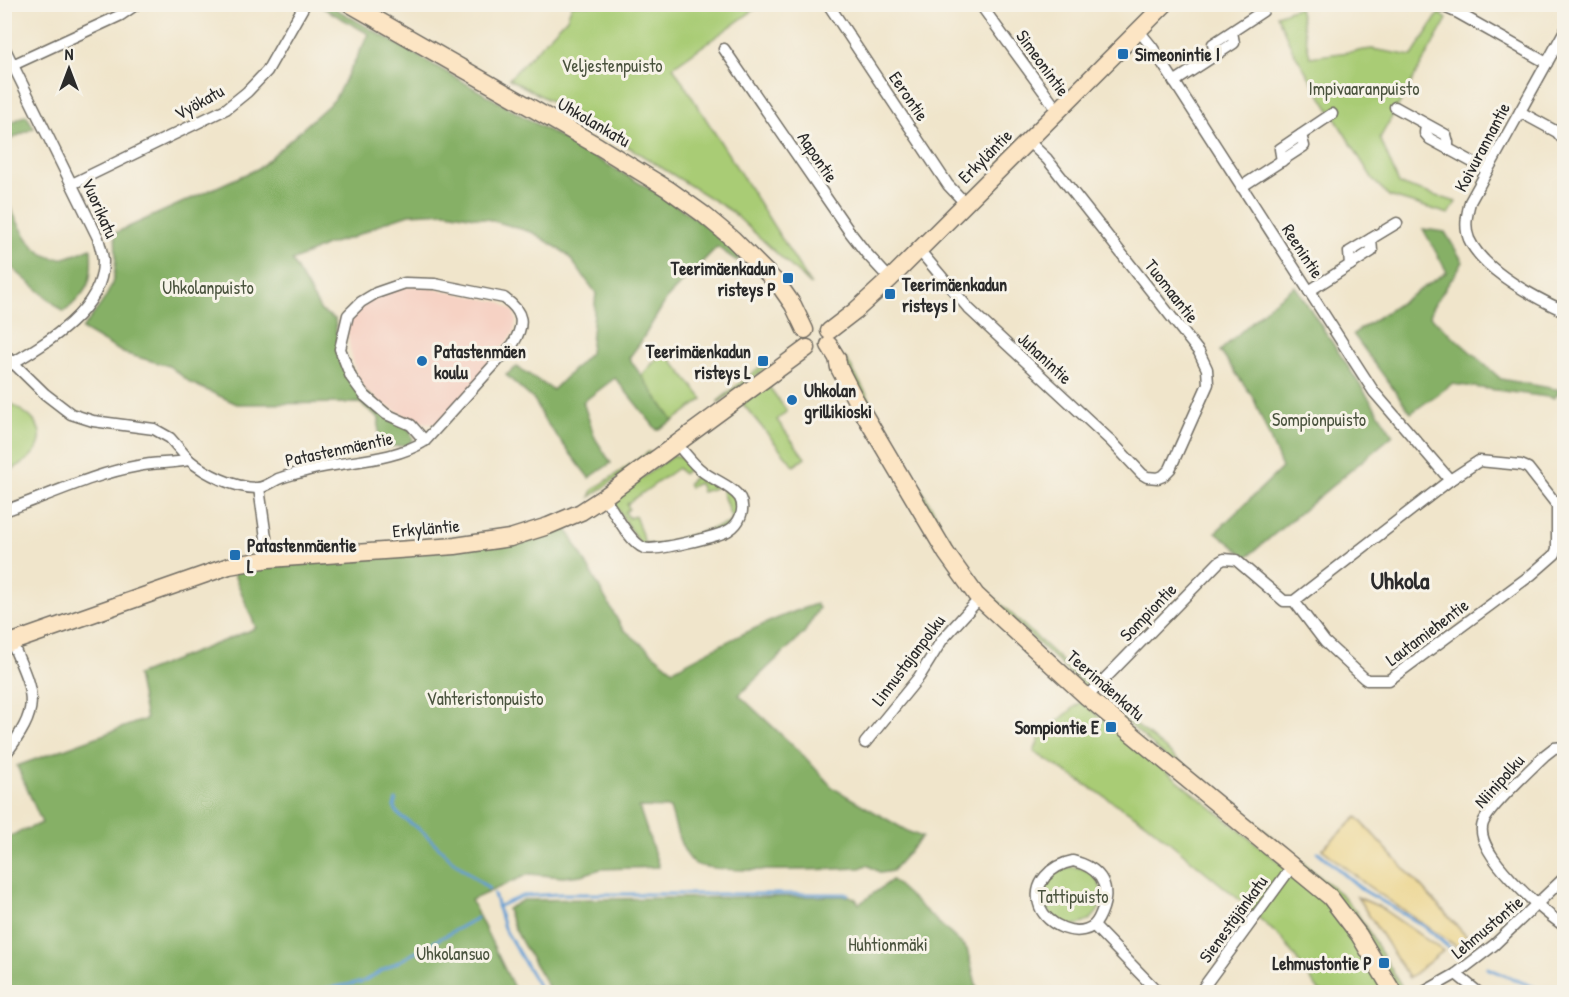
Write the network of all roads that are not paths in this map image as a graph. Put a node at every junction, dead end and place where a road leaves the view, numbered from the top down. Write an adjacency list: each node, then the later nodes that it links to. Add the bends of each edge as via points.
1 (136, 4): 14 (street, via 121,15)
2 (305, 4): 23 (street, Vyökatu, via 267,71 226,109)
3 (350, 4): 31 (street, Uhkolankatu, via 598,146 703,214 779,285)
4 (828, 4): 25 (street, Eerontie, via 948,185)
5 (980, 4): 17 (street, Simeonintie)
6 (1165, 4): 9 (street, Erkyläntie)
7 (1437, 4): 13 (street)
8 (1263, 11): 15 (street, via 1214,44 1215,55)
9 (1139, 31): 15 (street, Reenintie); 17 (street, Erkyläntie)
10 (1564, 32): 13 (street, Koivurannantie)
11 (4, 47): 14 (street, Vuorikatu)
12 (724, 49): 28 (street, Aapontie, via 849,231)
13 (1547, 63): 18 (street, Koivurannantie)
14 (9, 67): 23 (street, Vuorikatu)
15 (1174, 82): 24 (street, Reenintie)
16 (1395, 107): 22 (street, via 1426,124 1425,133 1430,139)
17 (1058, 111): 21 (street, Erkyläntie)
18 (1520, 112): 20 (street); 22 (street, Koivurannantie)
19 (1332, 114): 24 (street, via 1280,149 1282,160)
20 (1562, 138)
21 (1028, 141): 25 (street, Erkyläntie); 37 (street, Tuomaantie, via 1047,159 1199,352 1208,369 1208,384 1170,469)
22 (1487, 170): 30 (street, Koivurannantie, via 1470,202 1468,237 1494,268)
23 (72, 184): 33 (street, Vuorikatu, via 98,238 101,277 93,297 76,319)
24 (1241, 186): 29 (street, Reenintie)
25 (965, 203): 27 (street, Erkyläntie)
26 (1397, 223): 29 (street, via 1349,252 1350,265)
27 (919, 250): 28 (street, Erkyläntie); 37 (street, Juhanintie, via 969,309 1142,474)
28 (890, 279): 31 (street, Erkyläntie)
29 (1309, 291): 38 (street, Reenintie, via 1374,392)
30 (1564, 311)
31 (817, 338): 35 (street, Erkyläntie); 43 (street, Teerimäenkatu, via 829,363 839,368 946,553)
32 (4, 354): 33 (street)
33 (9, 365): 36 (street, via 71,414 154,429 170,438)
34 (425, 441): 34 (street, Patastenmäentie, via 521,331 519,314 504,298 435,284 405,283 376,293 348,315 340,349 351,376 365,396 386,414 411,425); 39 (street, Patastenmäentie, via 399,454 311,469)
35 (677, 444): 40 (street, Erkyläntie); 40 (street, via 701,471 741,500 740,519 727,532 647,550 635,543)
36 (189, 460): 39 (street, via 231,482); 41 (street, via 137,466)
37 (1158, 478)
38 (1450, 480): 44 (street); 44 (street, Lautamiehentie, via 1479,461 1528,468 1557,505 1555,554 1385,682 1367,681 1324,642)
39 (259, 488): 42 (street)
40 (604, 497): 42 (street, Erkyläntie, via 581,512 510,538 455,546)
41 (4, 512)
42 (269, 559): 45 (street, Erkyläntie, via 210,572)
43 (980, 598): 46 (street, Teerimäenkatu); 47 (street, Linnustajanpolku, via 942,640 919,677)
44 (1294, 601): 46 (street, Sompiontie, via 1284,601 1236,560 1224,559)
45 (8, 644): 49 (street, via 26,676 32,699 27,724)
46 (1087, 697): 50 (street, Teerimäenkatu)
47 (865, 743)
48 (1564, 747): 52 (street, Niinipolku, via 1545,755 1486,816 1482,825 1486,847)
49 (4, 756)
50 (1293, 865): 57 (street, Sienestäjänkatu); 58 (street, Teerimäenkatu, via 1330,897 1347,918)
51 (1564, 878): 52 (street, Lehmustontie)
52 (1537, 906): 54 (street); 55 (street, Lehmustontie)
53 (1094, 926): 53 (street, via 1068,929 1046,918 1038,892 1052,868 1073,861 1094,869 1102,878 1106,897); 56 (street)
54 (1564, 926)
55 (1456, 974): 59 (street, Lehmustontie); 60 (street)
56 (1158, 993)
57 (1200, 993)
58 (1393, 993)
59 (1424, 993)
60 (1478, 993)

